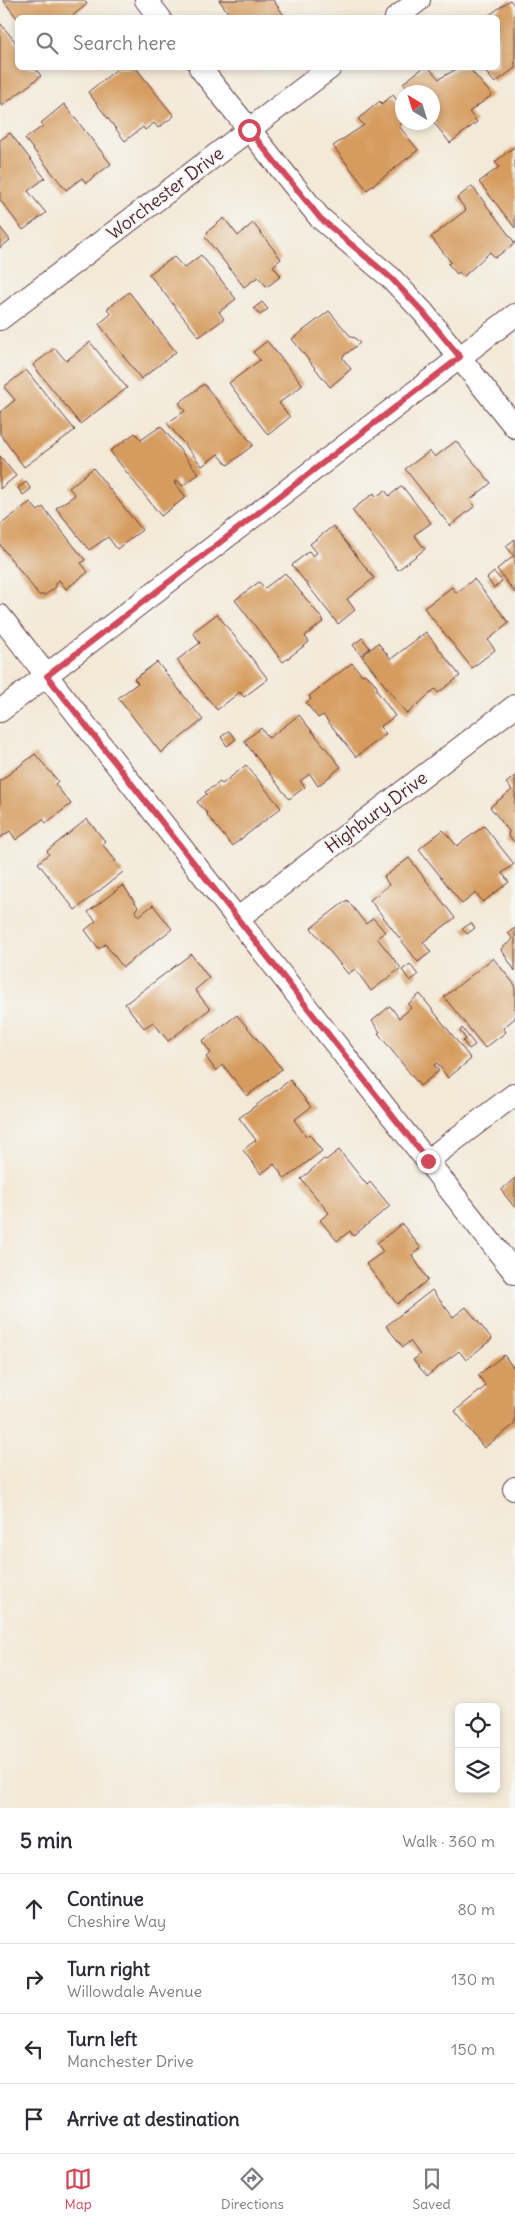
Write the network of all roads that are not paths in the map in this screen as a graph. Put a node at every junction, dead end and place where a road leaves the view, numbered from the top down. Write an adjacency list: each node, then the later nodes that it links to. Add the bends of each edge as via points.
1 (146, 0): 3 (street)
2 (419, 0): 4 (street)
3 (158, 15)
4 (400, 15)
5 (202, 70): 7 (street)
6 (327, 70): 7 (street, Worchester Drive)
7 (249, 130): 9 (street, Worchester Drive); 10 (street, via 320,218 391,278)
8 (515, 315): 10 (street)
9 (0, 319)
10 (460, 357): 11 (street); 13 (street)
11 (515, 427)
12 (0, 616): 13 (street)
13 (47, 676): 15 (street); 16 (street)
14 (515, 706): 16 (street, Highbury Drive)
15 (0, 711)
16 (237, 919): 18 (street)
17 (515, 1094): 18 (street)
18 (428, 1161): 19 (street)
19 (515, 1273)

